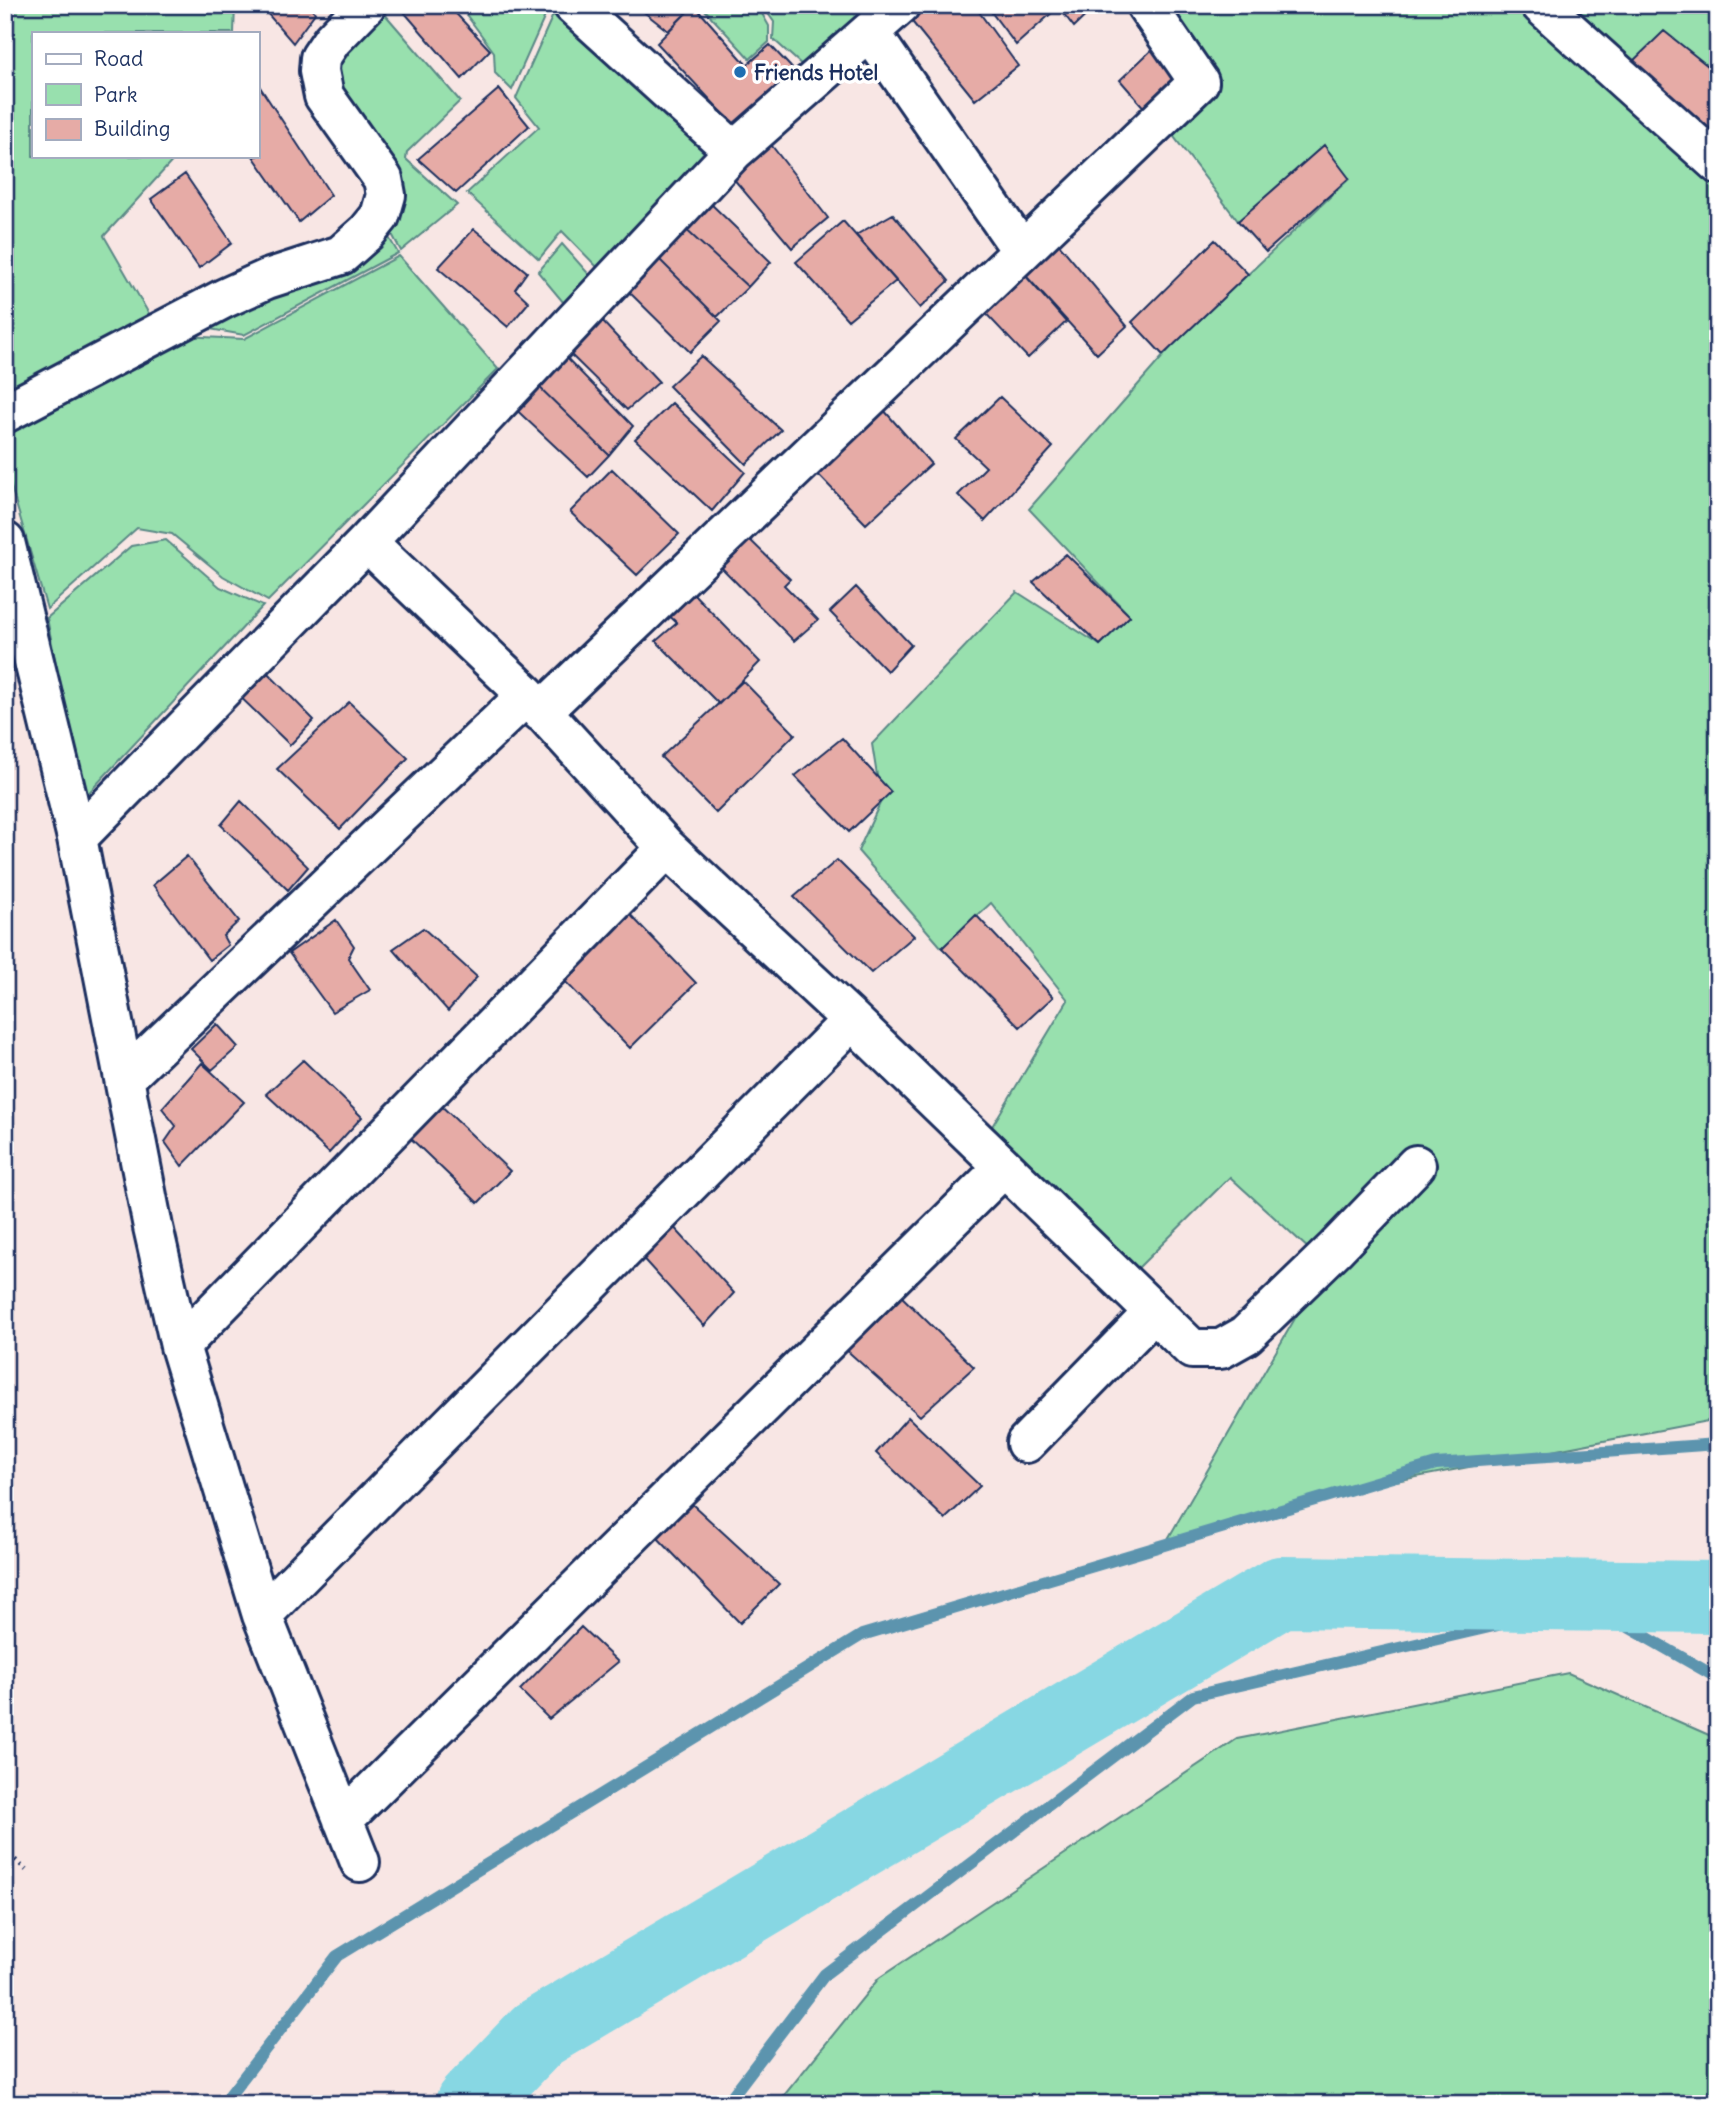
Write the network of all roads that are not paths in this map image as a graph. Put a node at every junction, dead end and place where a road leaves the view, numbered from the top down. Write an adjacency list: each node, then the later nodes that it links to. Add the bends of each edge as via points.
1 (366, 5): 10 (street, via 332,40 320,58 318,71 324,96 383,179 386,195 380,216 367,232 341,255 225,298)
2 (573, 5): 7 (street)
3 (900, 5): 6 (street)
4 (1146, 5): 9 (street, via 1199,82)
5 (1541, 5): 8 (street)
6 (870, 32): 7 (street); 9 (street)
7 (734, 151): 12 (street)
8 (1718, 164)
9 (1022, 251): 14 (street)
10 (5, 413)
11 (5, 542): 13 (street)
12 (367, 542): 14 (street); 15 (street)
13 (17, 644): 15 (street)
14 (534, 703): 16 (street); 18 (street)
15 (77, 838): 18 (street)
16 (667, 848): 17 (street); 22 (street)
17 (852, 1020): 20 (street); 24 (street)
18 (124, 1079): 22 (street)
19 (1416, 1165): 21 (street, via 1335,1250 1238,1340 1221,1349 1192,1349)
20 (1004, 1167): 21 (street); 25 (street)
21 (1154, 1312): 23 (street)
22 (180, 1346): 24 (street)
23 (1026, 1443)
24 (261, 1615): 25 (street)
25 (343, 1821): 26 (street)
26 (360, 1862)

